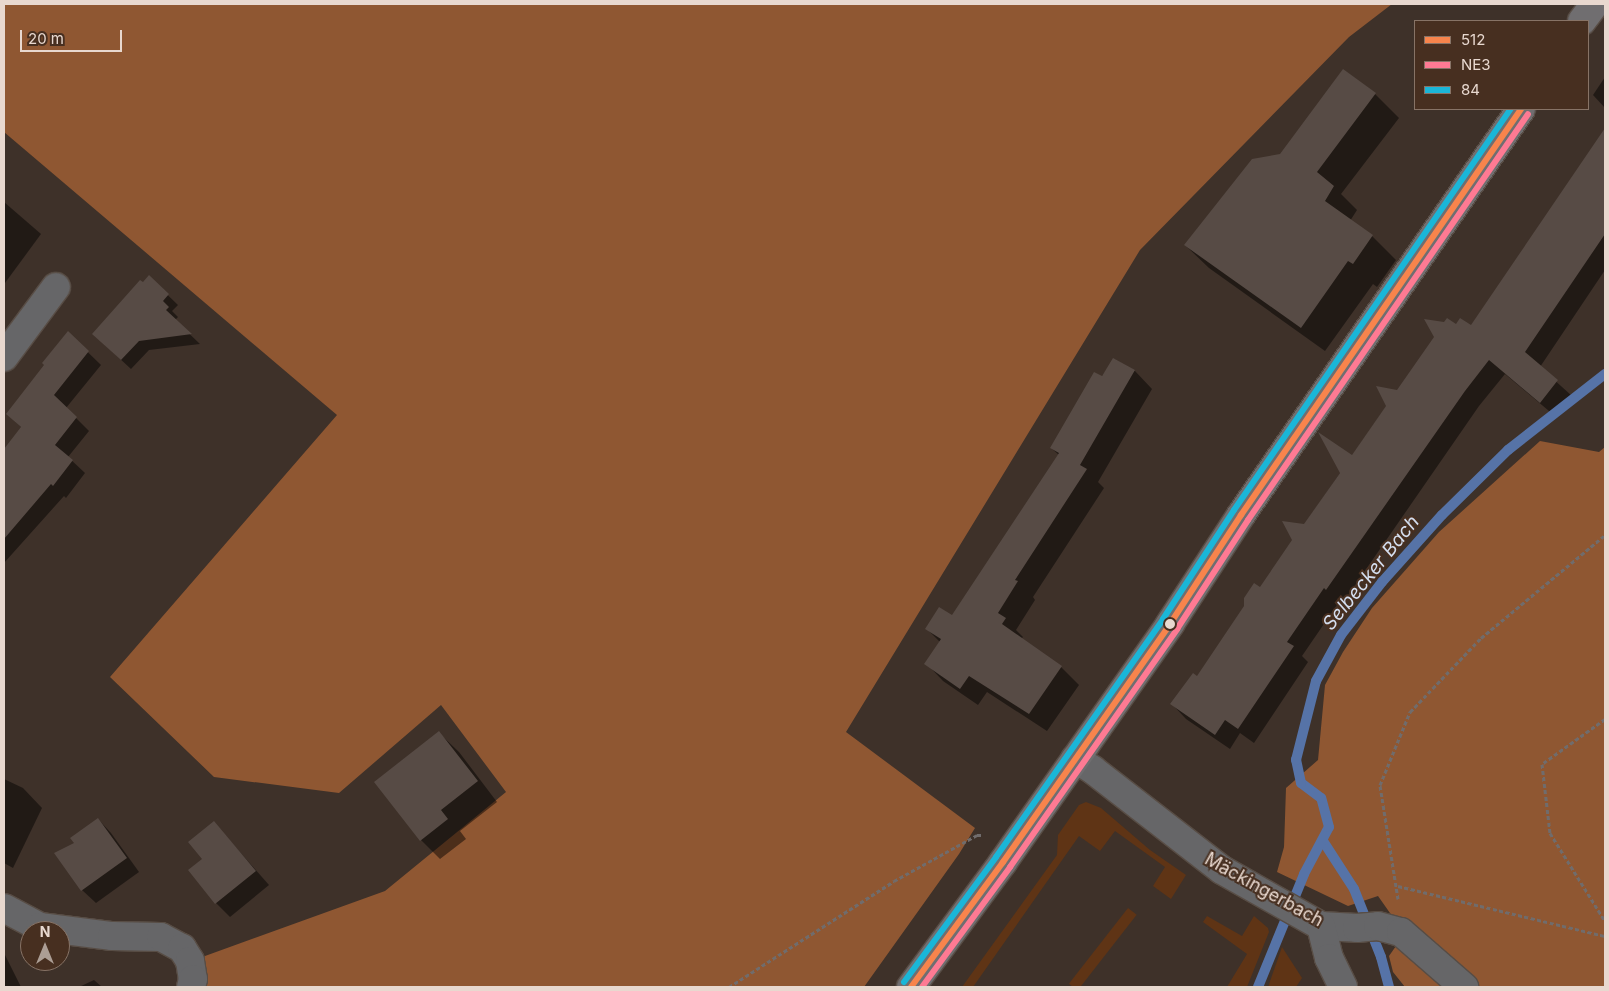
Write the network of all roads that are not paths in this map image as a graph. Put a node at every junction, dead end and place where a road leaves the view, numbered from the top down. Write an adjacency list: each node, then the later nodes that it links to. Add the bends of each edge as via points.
1 (1595, 4): 2 (main road)
2 (1583, 20)
3 (1520, 110): 6 (main road)
4 (56, 287): 5 (street)
5 (4, 357)
6 (1075, 759): 8 (street, Mäckingerbach, via 1094,770 1215,866); 10 (main road)
7 (4, 908): 9 (street, via 40,927 112,936 161,937 182,948 190,961)
8 (1299, 913): 11 (street, via 1329,958); 12 (street, Mäckingerbach, via 1378,929)
9 (191, 987)
10 (911, 987)
11 (1343, 987)
12 (1464, 987)

